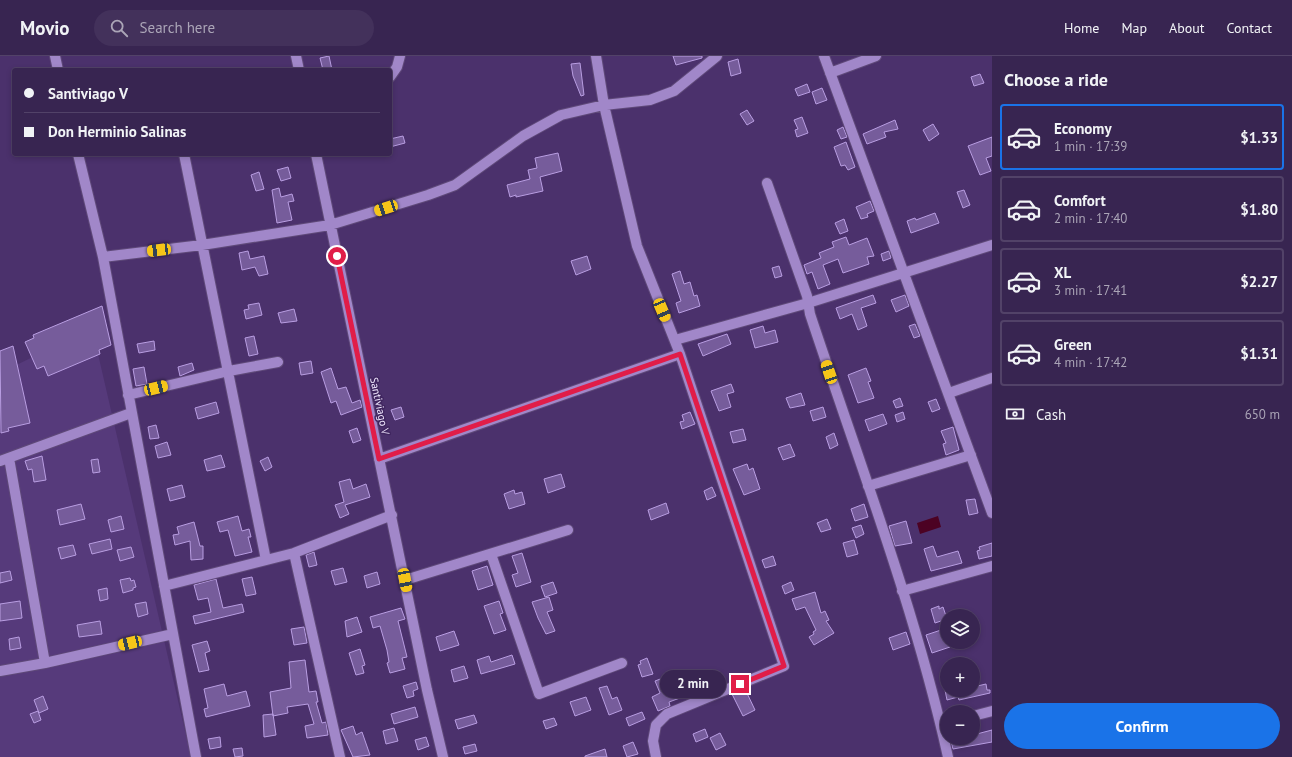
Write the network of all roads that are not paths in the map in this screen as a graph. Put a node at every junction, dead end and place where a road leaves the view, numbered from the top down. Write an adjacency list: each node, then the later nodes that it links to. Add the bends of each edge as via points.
1 (55, 56): 8 (street)
2 (296, 56): 9 (street)
3 (400, 56): 11 (street)
4 (596, 56): 12 (street)
5 (716, 56): 12 (street, via 674,91 650,100)
6 (824, 56): 10 (street)
7 (876, 56): 10 (street)
8 (58, 68)
9 (299, 68)
10 (830, 73): 21 (street)
11 (392, 74)
12 (604, 105): 17 (street, via 561,116 545,124 523,136 455,185); 23 (street, via 637,246)
13 (78, 156): 20 (street)
14 (184, 156): 18 (street)
15 (316, 156): 17 (street, Santiviago V)
16 (767, 183): 22 (street)
17 (330, 225): 18 (street); 32 (street, Santiviago V)
18 (202, 245): 20 (street); 26 (street)
19 (992, 245): 21 (street)
20 (103, 257): 29 (street)
21 (905, 272): 22 (street); 28 (street)
22 (808, 303): 23 (street); 34 (street)
23 (675, 340): 24 (street)
24 (680, 354): 32 (street); 56 (street, via 784,666 667,714 656,725 653,741)
25 (278, 362): 26 (street)
26 (229, 371): 29 (street); 40 (street)
27 (992, 378): 28 (street)
28 (949, 393): 31 (street)
29 (128, 395): 30 (street)
30 (131, 412): 33 (street); 43 (street)
31 (971, 455): 34 (street); 35 (street)
32 (379, 459): 36 (street, Santiviago V)
33 (4, 460): 46 (street)
34 (868, 486): 44 (street)
35 (992, 513)
36 (392, 515): 38 (street); 42 (street, Santiviago V)
37 (568, 530): 39 (street)
38 (294, 553): 40 (street); 54 (street)
39 (491, 554): 42 (street); 47 (street, via 538,694)
40 (266, 560): 43 (street)
41 (992, 566): 44 (street)
42 (405, 580): 55 (street, Santiviago V)
43 (164, 586): 45 (street)
44 (902, 591): 49 (street)
45 (173, 634): 46 (street); 53 (street)
46 (45, 663): 48 (street)
47 (622, 663)
48 (0, 671)
49 (940, 711)
50 (992, 711): 51 (street)
51 (980, 714)
52 (947, 745): 57 (street)
53 (196, 757)
54 (340, 757)
55 (443, 757)
56 (656, 757)
57 (948, 757)

